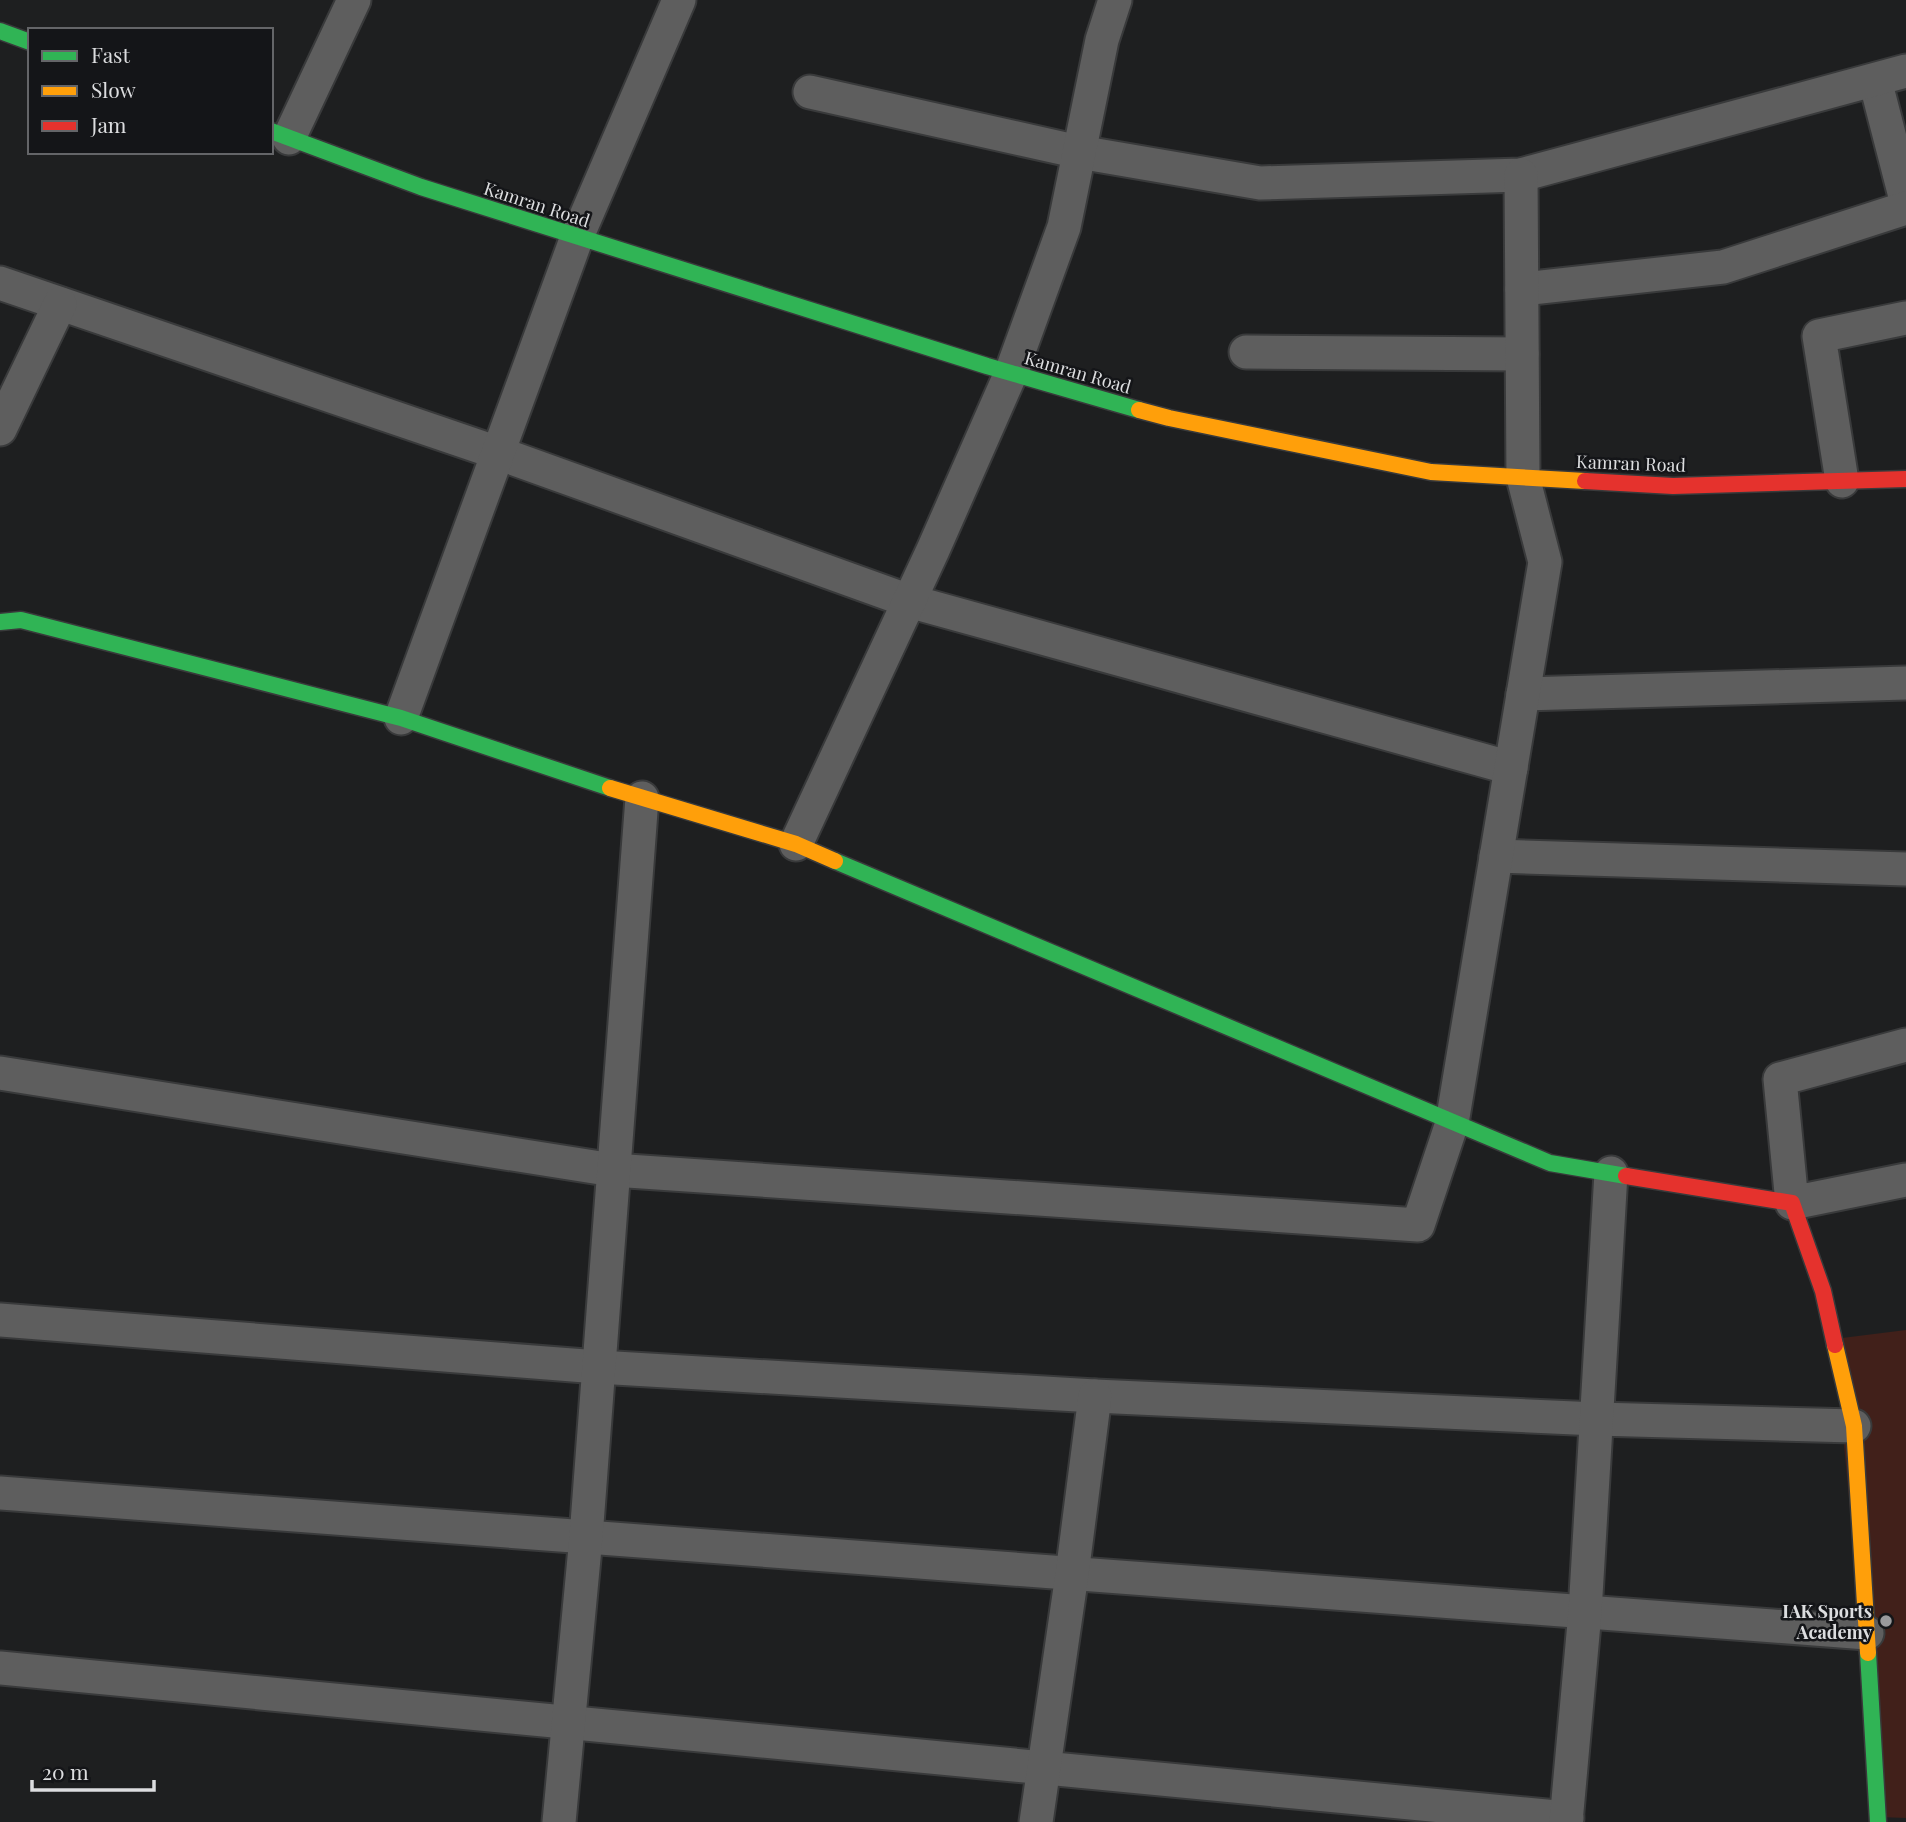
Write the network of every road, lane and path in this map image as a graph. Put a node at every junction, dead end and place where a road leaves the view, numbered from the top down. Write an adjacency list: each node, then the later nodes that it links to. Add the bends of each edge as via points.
1 (354, 0): 8 (street)
2 (679, 0): 13 (street)
3 (1115, 0): 9 (street)
4 (0, 31): 5 (street)
5 (28, 41)
6 (1890, 76): 10 (street); 11 (street)
7 (810, 92): 9 (street)
8 (280, 134): 13 (street, Kamran Road, via 421,187)
9 (1079, 152): 10 (street, via 1260,183); 20 (street, via 1064,227)
10 (1521, 175): 15 (street)
11 (1906, 200)
12 (1906, 208): 15 (street, via 1723,267)
13 (577, 237): 20 (street, Kamran Road); 22 (street)
14 (0, 284): 16 (street)
15 (1522, 289): 19 (street)
16 (60, 304): 21 (street); 22 (street)
17 (1906, 318): 25 (street, via 1819,336)
18 (1246, 352): 19 (street)
19 (1522, 354): 23 (street)
20 (1011, 373): 23 (street, Kamran Road, via 1170,418 1418,470); 26 (street)
21 (0, 429)
22 (498, 453): 26 (street); 30 (street)
23 (1523, 477): 25 (street, Kamran Road, via 1673,486); 29 (street, via 1545,562)
24 (1906, 479): 25 (street, Kamran Road)
25 (1842, 481)
26 (909, 601): 31 (street); 33 (street)
27 (0, 622): 30 (street, via 22,620)
28 (1906, 683): 29 (street)
29 (1523, 694): 31 (street)
30 (401, 718): 32 (street)
31 (1511, 768): 34 (street)
32 (642, 798): 33 (street); 39 (street)
33 (796, 844): 38 (street)
34 (1496, 856): 35 (street); 38 (street)
35 (1906, 869)
36 (1906, 1045): 42 (street, via 1780,1079)
37 (0, 1073): 39 (street)
38 (1452, 1122): 39 (street, via 1418,1224); 40 (street, via 1550,1163)
39 (612, 1170): 44 (street)
40 (1611, 1173): 42 (street); 46 (street)
41 (1906, 1180): 42 (street)
42 (1792, 1202): 47 (street, via 1823,1291)
43 (0, 1320): 44 (street)
44 (598, 1367): 45 (street); 49 (street)
45 (1095, 1396): 46 (street); 50 (street)
46 (1597, 1419): 47 (street); 51 (street)
47 (1854, 1426): 52 (street)
48 (0, 1493): 49 (street)
49 (586, 1537): 50 (street); 54 (street)
50 (1072, 1574): 51 (street); 55 (street)
51 (1585, 1612): 52 (street); 56 (street)
52 (1867, 1633): 59 (street)
53 (0, 1668): 54 (street)
54 (567, 1723): 55 (street); 57 (street)
55 (1043, 1768): 56 (street); 58 (street)
56 (1566, 1820)
57 (559, 1822)
58 (1036, 1822)
59 (1878, 1822)

